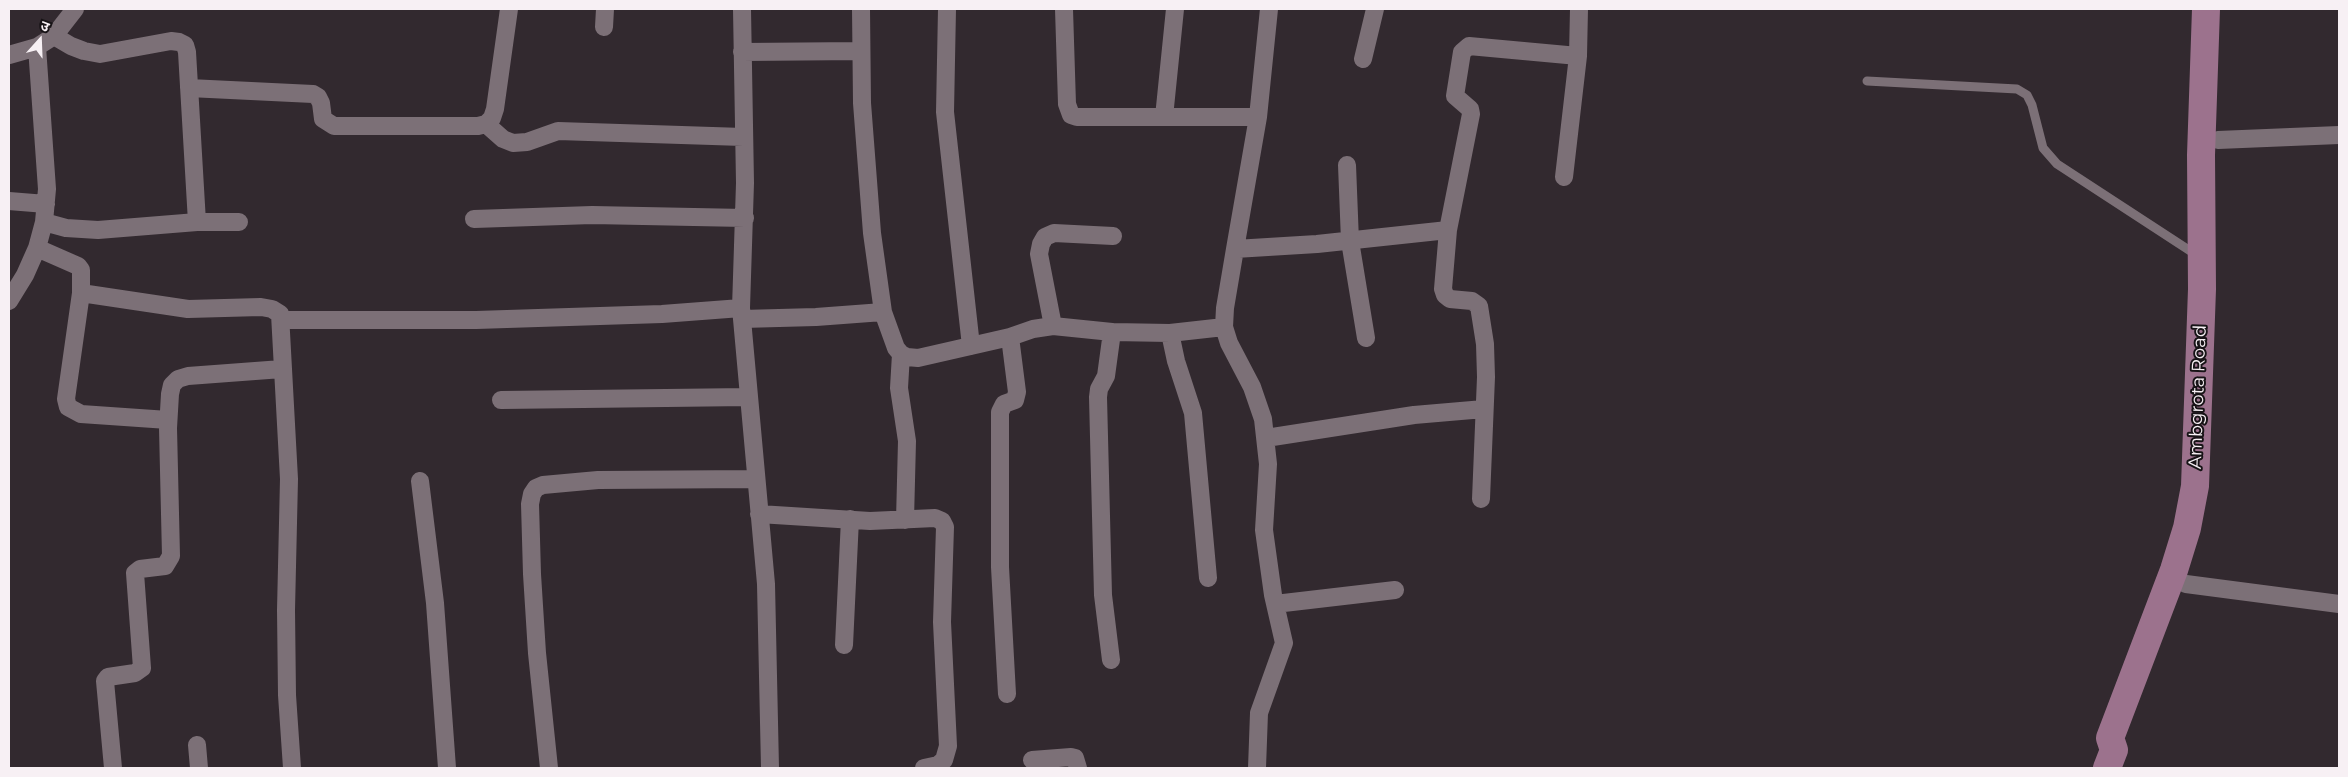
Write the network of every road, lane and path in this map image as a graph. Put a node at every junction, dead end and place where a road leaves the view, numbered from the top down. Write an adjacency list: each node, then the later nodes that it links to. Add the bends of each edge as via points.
1 (75, 9): 15 (street)
2 (509, 9): 26 (street, via 495,109)
3 (605, 9): 14 (street)
4 (742, 9): 17 (street)
5 (862, 9): 18 (street)
6 (947, 9): 56 (street, via 946,120)
7 (1064, 9): 24 (street, via 1067,104 1071,115)
8 (1175, 9): 24 (street)
9 (1269, 9): 25 (street)
10 (1375, 9): 21 (street)
11 (1579, 9): 20 (street)
12 (2206, 9): 44 (main road, Ambgrota Road, via 2201,130)
13 (2224, 9): 29 (main road)
14 (604, 27)
15 (54, 36): 16 (street); 23 (street, via 71,46 100,54 179,42 185,45 187,52)
16 (37, 47): 19 (street); 33 (street)
17 (742, 52): 18 (street); 28 (street)
18 (861, 52): 47 (street, via 865,158)
19 (9, 55)
20 (1578, 56): 31 (street); 39 (street, via 1474,46 1462,52 1455,96 1470,109 1471,114)
21 (1363, 59)
22 (1867, 81): 44 (lane, via 2017,89 2027,95 2043,148 2057,164)
23 (189, 88): 26 (street, via 313,94 321,103 324,120 334,126); 37 (street)
24 (1164, 117): 25 (street)
25 (1258, 117): 43 (street)
26 (486, 124): 28 (street, via 513,143 558,132)
27 (2339, 135): 29 (street)
28 (743, 137): 34 (street)
29 (2218, 140): 71 (main road, via 2217,353 2207,510 2199,548)
30 (1346, 165): 41 (street)
31 (1564, 177)
32 (9, 201): 33 (street)
33 (46, 204): 36 (street)
34 (745, 218): 35 (street, via 592,215); 48 (street)
35 (474, 219)
36 (44, 222): 37 (street, via 66,228 98,230); 42 (street)
37 (197, 222): 38 (street)
38 (239, 222)
39 (1448, 230): 41 (street); 61 (street, via 1443,289 1450,299 1472,301 1479,306 1485,344)
40 (1113, 236): 50 (street, via 1054,232 1045,237 1040,254)
41 (1350, 241): 43 (street); 55 (street)
42 (37, 248): 45 (street, via 78,266 82,276); 46 (street)
43 (1235, 249): 51 (street)
44 (2202, 259): 79 (main road, Ambgrota Road, via 2196,474 2192,501 2171,578 2110,738)
45 (81, 293): 49 (street, via 188,309 267,308 278,311); 62 (street, via 66,399 68,407 81,414)
46 (9, 301)
47 (883, 312): 48 (street, via 816,318); 57 (street)
48 (742, 314): 49 (street, via 476,320); 59 (street)
49 (281, 320): 58 (street)
50 (1053, 326): 52 (street); 54 (street)
51 (1224, 327): 53 (street); 63 (street, via 1252,387)
52 (1112, 332): 53 (street); 76 (street, via 1106,376 1098,397 1103,595)
53 (1170, 333): 70 (street, via 1193,413)
54 (1010, 338): 56 (street); 77 (street, via 1017,392 1015,400 1004,404 1000,412 1000,566)
55 (1366, 338)
56 (971, 346): 57 (street, via 918,358)
57 (901, 354): 69 (street, via 899,388 907,441)
58 (282, 369): 62 (street, via 178,379 172,385); 83 (street, via 289,479 287,676)
59 (748, 397): 60 (street); 64 (street)
60 (501, 400)
61 (1484, 409): 63 (street, via 1414,415); 66 (street)
62 (168, 420): 81 (street, via 171,556 165,566 140,569 135,573 142,668 135,673 108,676 105,681)
63 (1266, 438): 73 (street, via 1268,464 1264,530)
64 (756, 479): 67 (street); 85 (street, via 598,480 536,488 530,504 532,574)
65 (420, 481): 84 (street, via 434,594)
66 (1481, 499)
67 (759, 514): 68 (street); 86 (street, via 768,639)
68 (850, 519): 69 (street); 75 (street)
69 (906, 520): 87 (street, via 935,518 945,527 942,622 948,746 944,760)
70 (1208, 578)
71 (2186, 584): 74 (street); 79 (main road, via 2125,742)
72 (1395, 590): 73 (street)
73 (1275, 604): 89 (street, via 1284,643 1259,713)
74 (2339, 604)
75 (844, 645)
76 (1111, 660)
77 (1007, 694)
78 (197, 745): 82 (street)
79 (2111, 759)
80 (1032, 760): 88 (street, via 1072,757 1076,758)
81 (113, 768)
82 (199, 768)
83 (292, 768)
84 (447, 768)
85 (549, 768)
86 (770, 768)
87 (924, 768)
88 (1078, 768)
89 (1257, 768)

